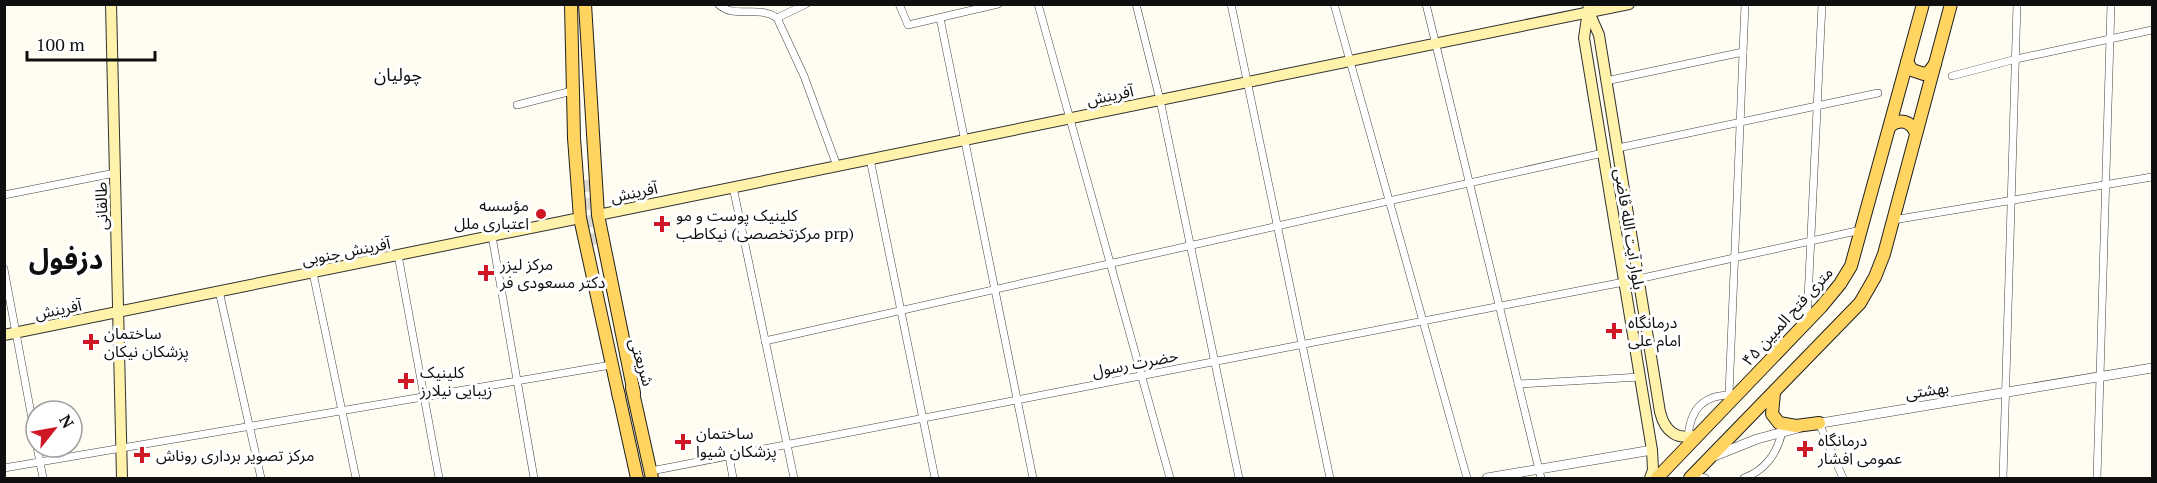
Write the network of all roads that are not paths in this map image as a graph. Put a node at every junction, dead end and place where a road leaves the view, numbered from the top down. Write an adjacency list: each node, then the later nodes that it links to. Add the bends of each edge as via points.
1 (111, 4): 48 (main road, طالقانی)
2 (585, 4): 50 (main road)
3 (718, 4): 21 (street, via 731,12 770,12)
4 (806, 4): 21 (street)
5 (899, 4): 22 (street, via 908,25)
6 (998, 4): 22 (street)
7 (1038, 4): 39 (street)
8 (1136, 4): 36 (street)
9 (1231, 4): 33 (street)
10 (1334, 4): 28 (street)
11 (1426, 4): 25 (street)
12 (1629, 4): 20 (main road, آفرینش)
13 (1745, 4): 26 (street)
14 (1822, 4): 38 (street)
15 (1923, 4): 29 (main road, ۴۵ متری فتح المبین)
16 (1951, 4): 30 (main road)
17 (2017, 4): 27 (street)
18 (2110, 4): 24 (street)
19 (571, 5): 34 (main road); 50 (main road, via 578,55)
20 (1589, 8): 25 (main road, آفرینش); 32 (main road, بلوار آیت الله قاضی, via 1599,35); 45 (main road, بلوار آیت الله قاضی, via 1584,38)
21 (777, 18): 47 (street, via 789,38)
22 (940, 18): 43 (street)
23 (2152, 30): 24 (street)
24 (2110, 39): 27 (street); 52 (street)
25 (1435, 44): 28 (main road, آفرینش); 51 (street)
26 (1743, 52): 32 (street); 40 (street)
27 (2016, 59): 31 (street); 56 (street)
28 (1350, 61): 33 (main road, آفرینش); 55 (street)
29 (1907, 62): 30 (main road, via 1912,70 1924,74); 41 (main road, ۴۵ متری فتح المبین)
30 (1935, 63): 42 (main road)
31 (1952, 76)
32 (1606, 81): 44 (main road, بلوار آیت الله قاضی)
33 (1247, 82): 36 (main road, آفرینش); 60 (street)
34 (572, 91): 37 (street); 50 (main road)
35 (1878, 93): 38 (street)
36 (1160, 100): 39 (main road, آفرینش); 64 (street)
37 (517, 105)
38 (1818, 106): 40 (street); 63 (street)
39 (1071, 118): 43 (main road, آفرینش); 68 (street)
40 (1741, 122): 44 (street); 67 (street)
41 (1890, 126): 42 (main road, via 1905,121); 61 (main road, ۴۵ متری فتح المبین)
42 (1916, 133): 59 (main road)
43 (964, 140): 46 (main road, آفرینش); 73 (street)
44 (1618, 148): 71 (main road, بلوار آیت الله قاضی)
45 (1603, 153): 51 (street); 72 (main road, بلوار آیت الله قاضی)
46 (870, 159): 47 (main road, آفرینش); 76 (street)
47 (837, 166): 53 (main road, آفرینش)
48 (115, 173): 54 (street); 77 (main road, طالقانی)
49 (2152, 177): 52 (street)
50 (585, 181): 57 (main road); 58 (main road)
51 (1469, 183): 55 (street); 75 (street)
52 (2105, 185): 56 (street); 89 (street)
53 (733, 187): 57 (main road, آفرینش); 82 (street)
54 (4, 195)
55 (1389, 201): 60 (street); 78 (street)
56 (2011, 201): 59 (street); 93 (street)
57 (598, 215): 58 (main road); 66 (main road)
58 (580, 218): 62 (main road, آفرینش جنوبی); 66 (main road)
59 (1893, 220): 92 (main road, via 1868,292)
60 (1277, 226): 64 (street); 83 (street)
61 (1862, 230): 63 (street); 79 (main road, ۴۵ متری فتح المبین, via 1846,277)
62 (492, 236): 65 (main road, آفرینش جنوبی); 90 (street)
63 (1812, 242): 67 (street); 79 (street)
64 (1190, 246): 68 (street); 84 (street)
65 (398, 255): 70 (main road, آفرینش جنوبی); 95 (street)
66 (596, 256): 85 (main road); 96 (main road, شریعتی, via 617,364); 114 (main road, شریعتی)
67 (1735, 257): 71 (street); 94 (street)
68 (1111, 263): 73 (street); 87 (street)
69 (4, 269): 80 (street)
70 (313, 273): 74 (main road, آفرینش جنوبی); 99 (street)
71 (1638, 279): 72 (main road); 104 (main road, بلوار آیت الله قاضی, via 1662,421 1672,433)
72 (1624, 282): 75 (street, حضرت رسول); 88 (main road, بلوار آیت الله قاضی)
73 (995, 290): 76 (street); 98 (street)
74 (219, 291): 77 (main road, آفرینش جنوبی); 102 (street)
75 (1499, 306): 78 (street, حضرت رسول); 91 (street)
76 (902, 310): 82 (street); 100 (street)
77 (117, 312): 80 (main road, آفرینش); 106 (main road, طالقانی)
78 (1423, 321): 83 (street, حضرت رسول); 129 (street)
79 (1806, 321): 94 (main road, ۴۵ متری فتح المبین)
80 (16, 332): 81 (main road, آفرینش); 97 (street)
81 (4, 334)
82 (765, 341): 105 (street)
83 (1302, 344): 84 (street, حضرت رسول); 128 (street)
84 (1215, 361): 87 (street, حضرت رسول); 127 (street)
85 (611, 365): 90 (street); 96 (main road)
86 (2152, 368): 89 (street, بهشتی)
87 (1142, 375): 98 (street, حضرت رسول); 126 (street)
88 (1640, 377): 91 (street); 107 (main road, بلوار آیت الله قاضی)
89 (2100, 377): 93 (street, بهشتی); 137 (street)
90 (517, 380): 95 (street); 120 (street)
91 (1518, 384): 113 (street)
92 (1775, 392): 101 (main road, via 1772,414 1779,423); 109 (main road)
93 (2006, 392): 101 (street, بهشتی); 136 (street)
94 (1733, 395): 104 (main road, ۴۵ متری فتح المبین); 104 (street, via 1717,396 1696,408 1689,426)
95 (424, 396): 99 (street); 119 (street)
96 (619, 397): 121 (main road, شریعتی)
97 (28, 399)
98 (1017, 400): 100 (street, حضرت رسول); 125 (street)
99 (342, 410): 102 (street); 118 (street)
100 (924, 418): 105 (street, حضرت رسول); 124 (street)
101 (1819, 423): 103 (street, بهشتی); 135 (street)
102 (249, 426): 106 (street); 117 (street)
103 (1782, 432): 109 (street, بهشتی); 134 (street, via 1772,459)
104 (1693, 437): 132 (main road, ۴۵ متری فتح المبین)
105 (787, 445): 108 (street, حضرت رسول); 123 (street)
106 (121, 447): 111 (street); 116 (main road, طالقانی)
107 (1652, 450): 113 (street); 131 (main road, بلوار آیت الله قاضی)
108 (729, 456): 114 (street, حضرت رسول); 122 (street)
109 (1710, 458): 133 (main road)
110 (39, 459): 111 (street)
111 (40, 462): 112 (street); 115 (street)
112 (4, 468)
113 (1540, 474): 130 (street)
114 (652, 475)
115 (43, 478)
116 (122, 478)
117 (261, 478)
118 (356, 478)
119 (439, 478)
120 (534, 478)
121 (635, 478)
122 (733, 478)
123 (794, 478)
124 (935, 478)
125 (1033, 478)
126 (1170, 478)
127 (1239, 478)
128 (1330, 478)
129 (1467, 478)
130 (1486, 478)
131 (1650, 478)
132 (1657, 478)
133 (1696, 478)
134 (1744, 478)
135 (1843, 478)
136 (2003, 478)
137 (2097, 478)

